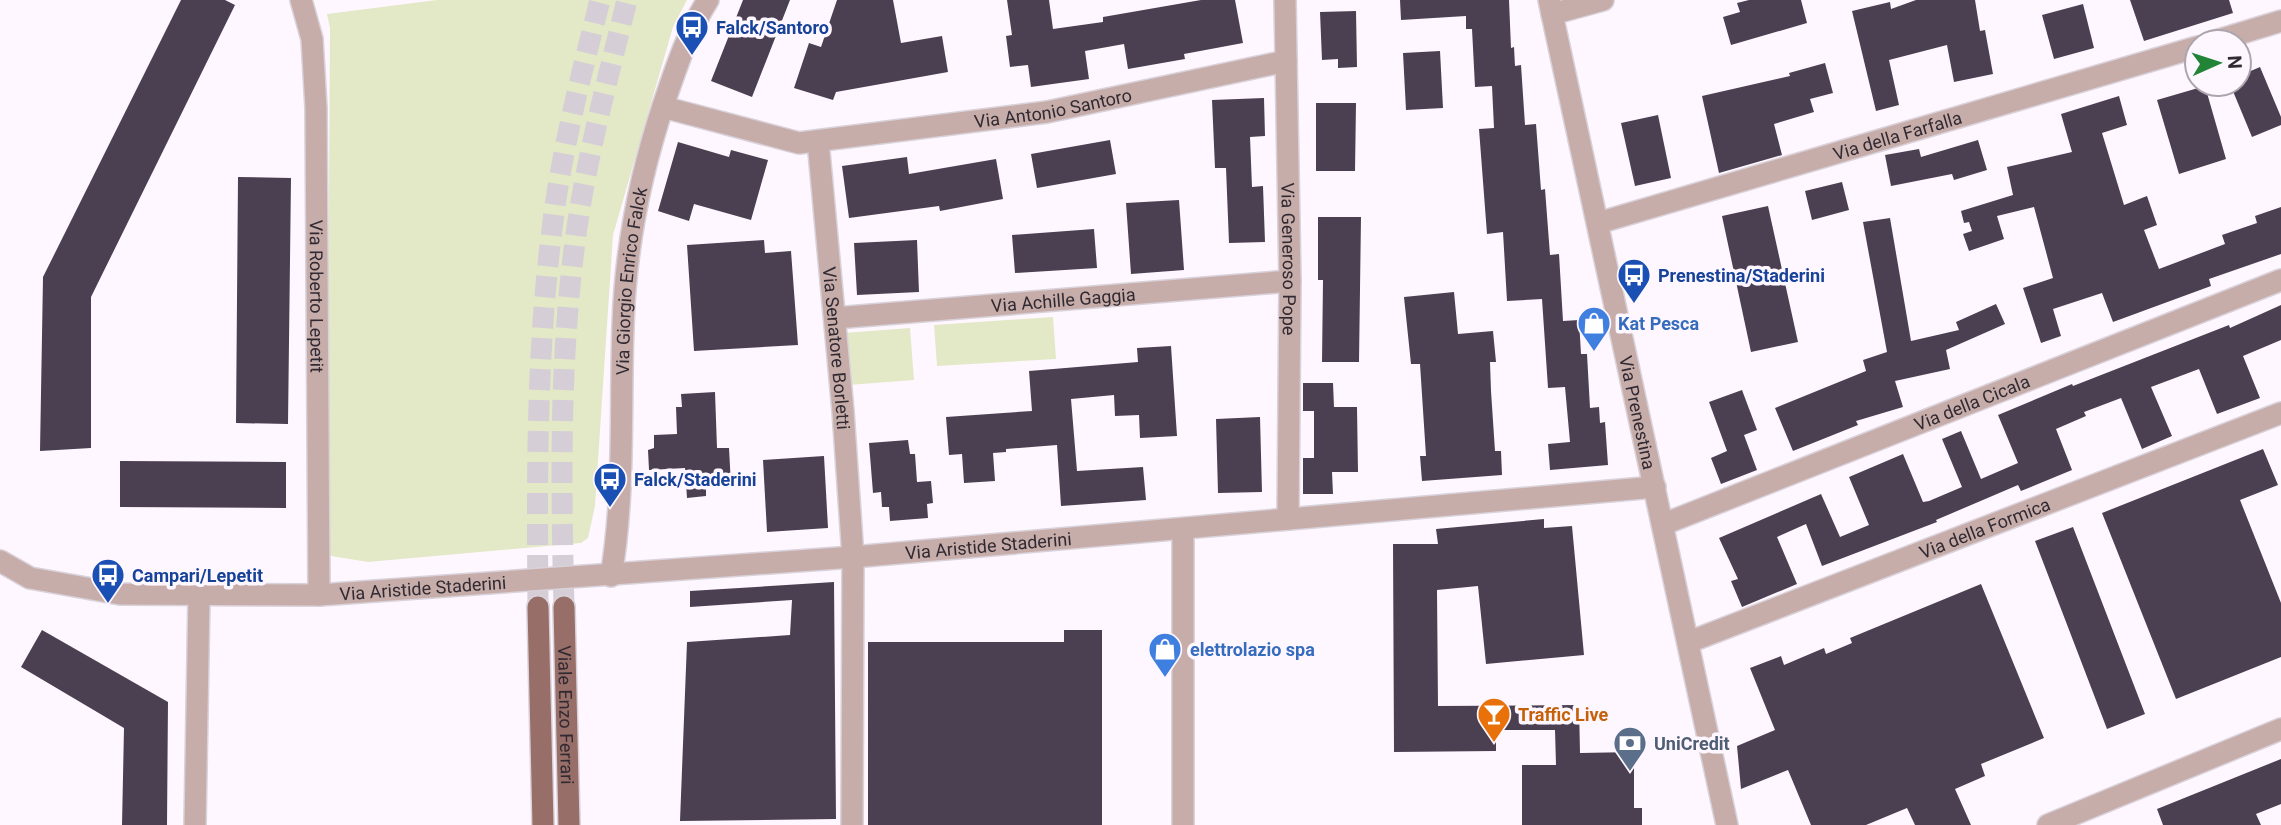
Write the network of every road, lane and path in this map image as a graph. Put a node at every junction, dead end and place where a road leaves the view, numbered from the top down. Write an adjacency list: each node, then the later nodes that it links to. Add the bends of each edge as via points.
1 (301, 0): 24 (street, Via Roberto Lepetit, via 313,39 316,108)
2 (708, 0): 10 (street, Via Giorgio Enrico Falck)
3 (1285, 0): 9 (street, Via Generoso Pope)
4 (1603, 0): 5 (street)
5 (1550, 7): 12 (street, Via Prenestina)
6 (2281, 21): 7 (street)
7 (2253, 30)
8 (2183, 51): 12 (street, Via della Farfalla)
9 (1286, 61): 11 (street, Via Antonio Santoro, via 1047,112); 14 (street, Via Generoso Pope)
10 (663, 107): 11 (street, Via Antonio Santoro, via 799,143); 23 (street, Via Giorgio Enrico Falck, via 639,196 628,265 622,325 619,509)
11 (818, 141): 15 (street, Via Senatore Borletti)
12 (1598, 223): 17 (street, Via Prenestina)
13 (2281, 280): 19 (street, Via della Cicala)
14 (1290, 281): 15 (street, Via Achille Gaggia); 18 (street, Via Generoso Pope)
15 (835, 318): 21 (street, Via Senatore Borletti)
16 (2281, 413): 28 (street, Via della Formica)
17 (1655, 487): 18 (street, Via Aristide Staderini); 19 (street, Via Prenestina)
18 (1288, 519): 20 (street, Via Aristide Staderini)
19 (1664, 524): 28 (street, Via Prenestina)
20 (1183, 530): 21 (street, Via Aristide Staderini); 34 (street)
21 (853, 557): 23 (street, Via Aristide Staderini); 33 (street, Via Senatore Borletti)
22 (0, 561): 25 (street, Via Aristide Staderini, via 30,578 120,594)
23 (611, 576): 24 (street, Via Aristide Staderini)
24 (319, 595): 25 (street, Via Aristide Staderini)
25 (199, 596): 30 (street)
26 (538, 607): 31 (main road, Viale Enzo Ferrari)
27 (564, 607): 32 (main road, Viale Enzo Ferrari)
28 (1689, 642): 35 (street, Via Prenestina)
29 (2281, 730): 36 (street)
30 (195, 825)
31 (543, 825)
32 (569, 825)
33 (852, 825)
34 (1184, 825)
35 (1727, 825)
36 (2048, 825)

